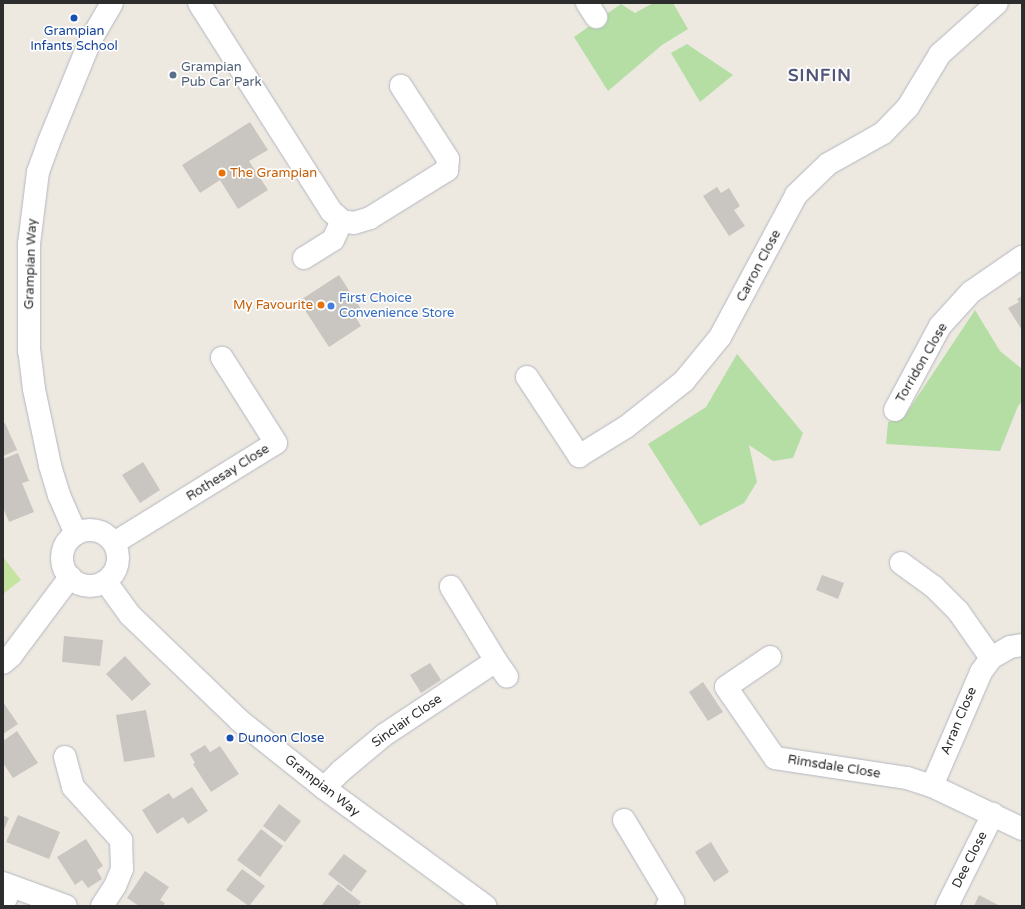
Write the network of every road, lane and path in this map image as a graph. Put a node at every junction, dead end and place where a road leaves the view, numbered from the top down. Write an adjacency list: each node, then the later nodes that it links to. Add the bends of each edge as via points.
1 (112, 3): 11 (street, Grampian Way, via 90,41 38,172 29,244 29,351 34,389 50,465 59,495)
2 (198, 3): 5 (street, via 331,211)
3 (997, 3): 9 (street, Carron Close, via 940,54 908,107 882,133 828,164 796,195 720,337 684,381 626,427 579,456)
4 (402, 86): 5 (street, via 448,159 447,170 370,218 354,223)
5 (342, 221): 7 (street, via 333,240)
6 (1022, 257): 10 (street, Torridon Close, via 971,292 940,326)
7 (304, 258)
8 (222, 358): 12 (street, Rothesay Close, via 276,443)
9 (527, 377)
10 (895, 410)
11 (76, 534): 12 (street, via 85,530 96,531 105,534); 14 (street, via 69,539 62,552 63,566)
12 (114, 543): 15 (street, via 118,563 115,572)
13 (900, 563): 19 (street, via 934,587 958,611)
14 (70, 577): 15 (street, via 87,587); 20 (street, via 16,650)
15 (106, 582): 23 (street, Grampian Way, via 130,615 198,683 240,722)
16 (451, 587): 23 (street, Sinclair Close, via 501,669 384,735)
17 (1022, 645): 19 (street, Arran Close, via 1010,647)
18 (770, 657): 22 (street, Rimsdale Close, via 726,687 775,758 907,778)
19 (992, 658): 22 (street, Arran Close, via 981,672)
20 (3, 663)
21 (65, 757): 30 (street, via 73,786 121,840 122,869)
22 (932, 786): 24 (street, Rimsdale Close)
23 (324, 788): 31 (street, Grampian Way)
24 (993, 814): 26 (street, Rimsdale Close); 32 (street, Dee Close)
25 (624, 820): 28 (street)
26 (1022, 829)
27 (6, 892): 29 (street)
28 (672, 905)
29 (66, 906)
30 (102, 906)
31 (485, 906)
32 (947, 906)

